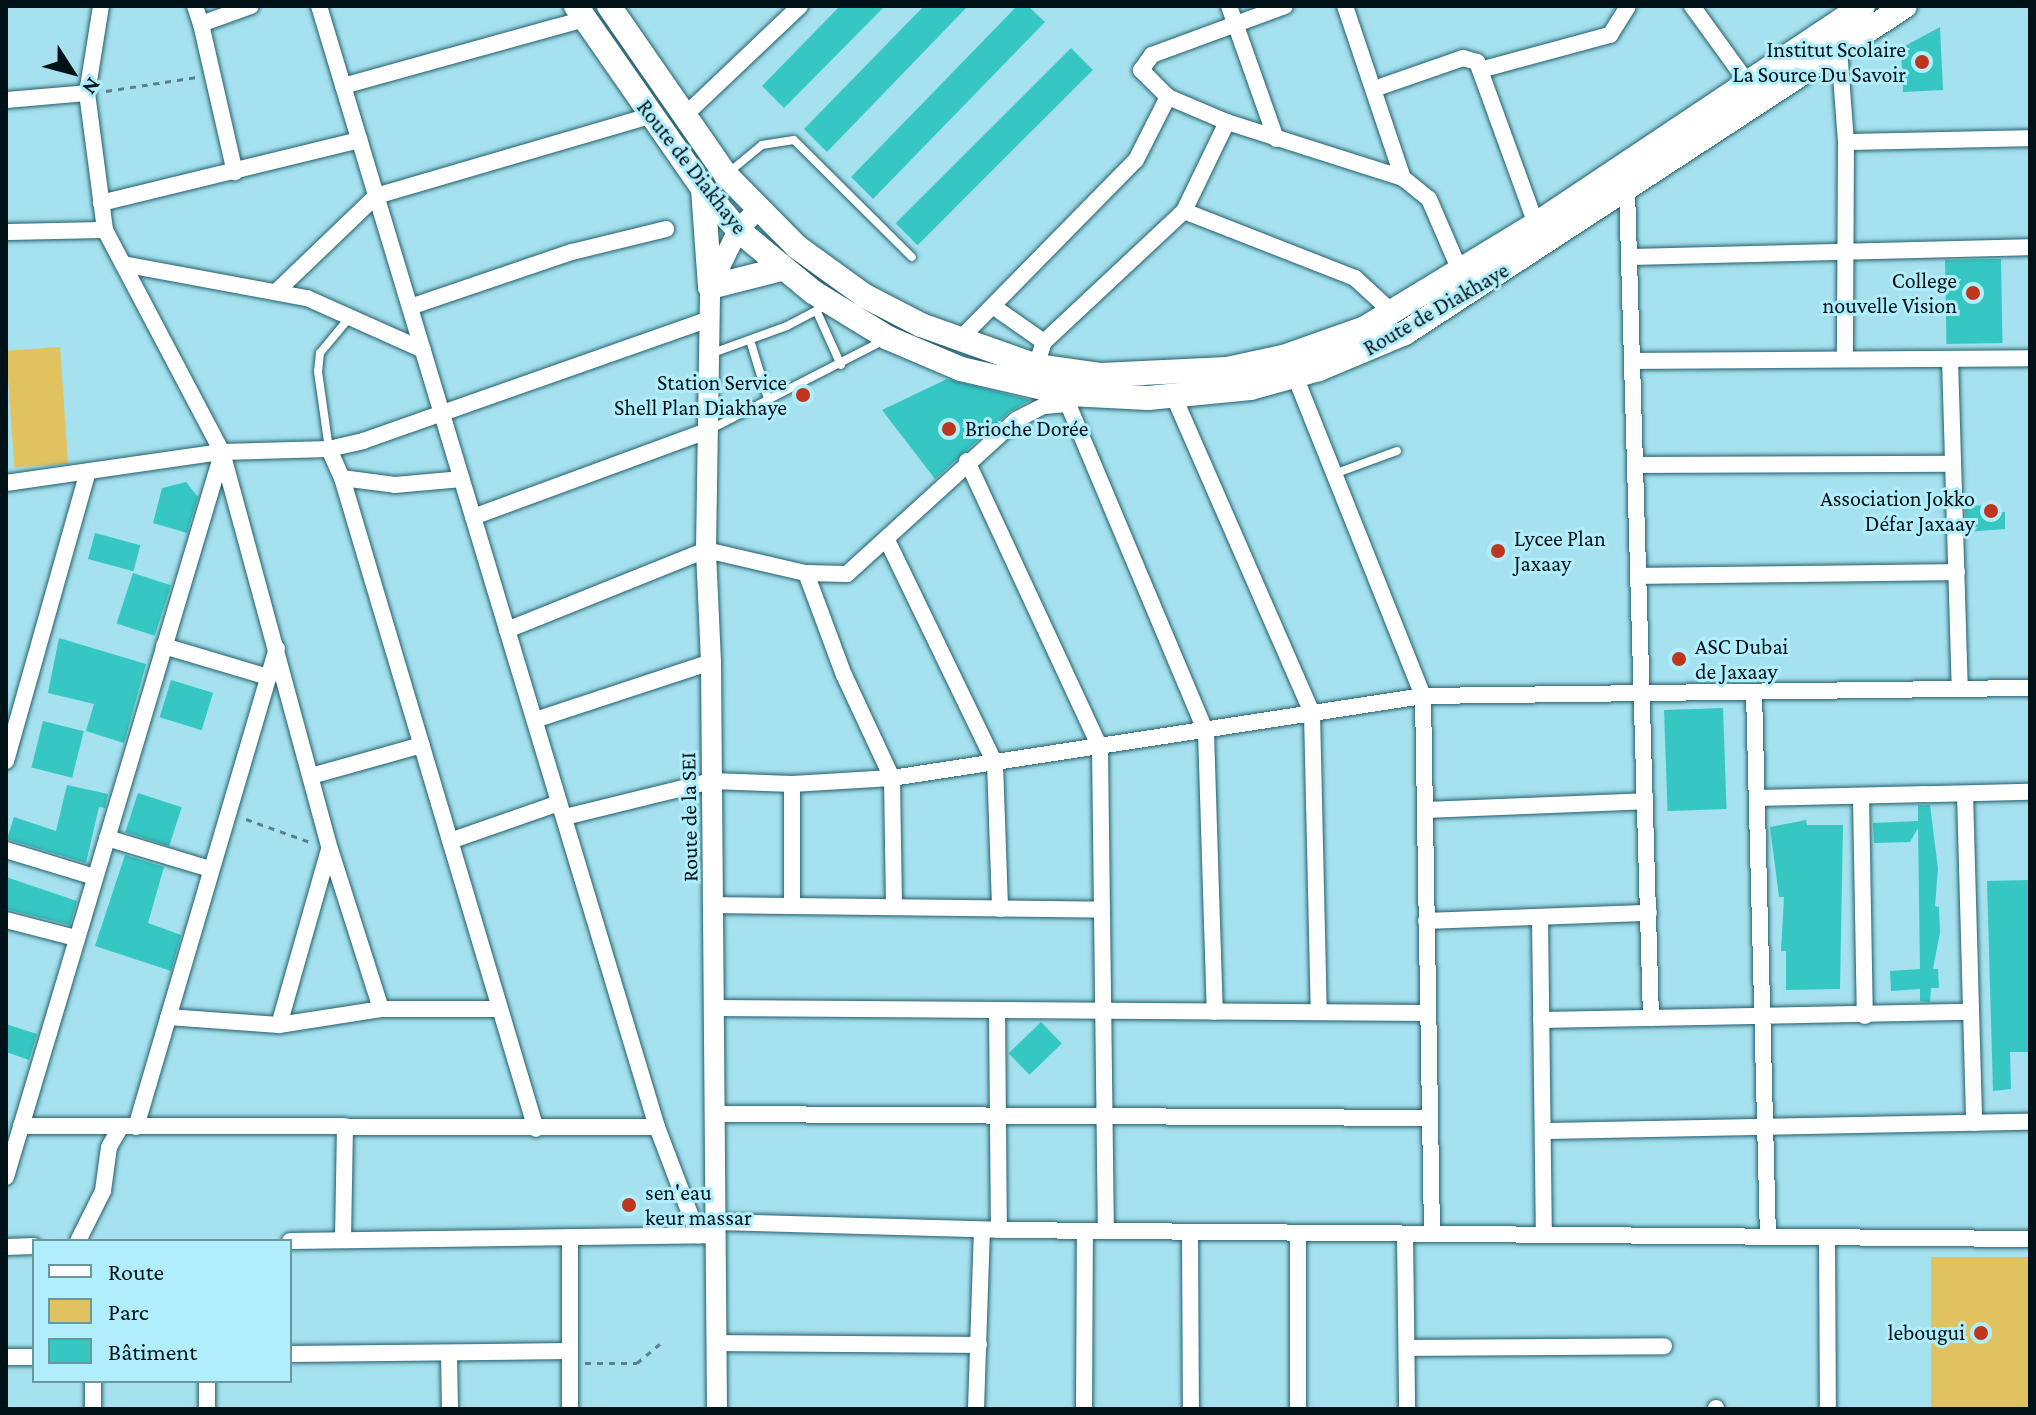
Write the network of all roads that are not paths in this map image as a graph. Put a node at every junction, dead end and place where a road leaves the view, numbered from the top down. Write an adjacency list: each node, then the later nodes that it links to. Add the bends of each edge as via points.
1 (101, 6): 22 (street)
2 (195, 6): 15 (street)
3 (251, 6): 15 (street)
4 (319, 6): 20 (street)
5 (1229, 6): 16 (street)
6 (1285, 6): 16 (street)
7 (1345, 6): 21 (street)
8 (1628, 6): 18 (street, via 1610,35)
9 (1692, 6): 19 (street)
10 (1863, 6): 19 (main road, Route de Diakhaye)
11 (1905, 6): 17 (main road, Route de Diakhaye)
12 (612, 7): 26 (main road, Route de Diakhaye)
13 (794, 8): 26 (street)
14 (580, 12): 20 (street); 25 (main road, Route de Diakhaye)
15 (201, 24): 32 (street)
16 (1236, 25): 23 (street, via 1144,61 1143,72); 29 (street)
17 (1839, 49): 31 (street); 36 (main road, Route de Diakhaye)
18 (1480, 70): 21 (street, via 1477,62 1463,58); 41 (street)
19 (1747, 82): 41 (main road, Route de Diakhaye)
20 (343, 86): 30 (street)
21 (1374, 89): 34 (street)
22 (87, 93): 24 (street); 38 (street)
23 (1168, 97): 27 (street); 57 (street, via 1136,160)
24 (6, 100)
25 (650, 116): 35 (main road, Route de Diakhaye); 37 (street)
26 (683, 117): 33 (main road, Route de Diakhaye)
27 (1227, 122): 29 (street); 40 (street)
28 (2030, 138): 31 (street)
29 (1276, 139): 34 (street)
30 (359, 140): 32 (street); 37 (street)
31 (1846, 142): 47 (street)
32 (235, 172): 38 (street)
33 (726, 175): 39 (main road, Route de Diakhaye); 48 (lane, via 762,145 794,140)
34 (1403, 178): 52 (street, via 1429,199)
35 (703, 189): 44 (main road, Route de Diakhaye); 53 (main road)
36 (1627, 189): 49 (street); 73 (main road, Route de Diakhaye, via 1405,333)
37 (376, 196): 54 (street); 55 (street)
38 (101, 203): 43 (street)
39 (757, 210): 44 (street, Route de la SEI); 63 (main road, Route de Diakhaye, via 797,247 865,296)
40 (1184, 211): 58 (street, via 1355,278); 64 (street)
41 (1536, 224): 52 (main road, Route de Diakhaye)
42 (666, 229): 55 (street, via 572,252)
43 (105, 230): 45 (street); 50 (street)
44 (738, 230): 51 (main road, Route de Diakhaye); 53 (street, Route de la SEI)
45 (6, 232)
46 (2030, 247): 47 (street)
47 (1845, 252): 49 (street); 68 (street)
48 (912, 257)
49 (1629, 257): 70 (street)
50 (123, 264): 54 (street); 81 (street)
51 (781, 269): 53 (main road); 56 (main road, Route de Diakhaye)
52 (1461, 273): 58 (main road, Route de Diakhaye)
53 (710, 287): 60 (street, Route de la SEI)
54 (276, 292): 59 (street)
55 (410, 307): 65 (street)
56 (823, 307): 61 (main road, Route de Diakhaye); 62 (lane); 71 (lane)
57 (994, 307): 63 (street); 64 (street)
58 (1394, 314): 72 (main road, Route de Diakhaye, via 1332,342 1227,369 1101,375)
59 (352, 315): 65 (street); 79 (lane, via 320,353)
60 (710, 319): 66 (street, Route de la SEI); 77 (street)
61 (888, 338): 71 (lane); 76 (main road, Route de Diakhaye, via 961,369)
62 (750, 340): 66 (lane); 75 (lane)
63 (959, 340): 72 (main road, Route de Diakhaye)
64 (1044, 342): 72 (street)
65 (423, 350): 77 (street)
66 (710, 354): 78 (street, Route de la SEI)
67 (2030, 358): 69 (street)
68 (1845, 359): 69 (street); 70 (street)
69 (1950, 359): 83 (street)
70 (1633, 361): 84 (street)
71 (841, 365): 75 (lane)
72 (1036, 366)
73 (1295, 376): 74 (main road, Route de Diakhaye); 86 (street)
74 (1174, 397): 76 (main road, Route de Diakhaye); 106 (street)
75 (768, 399): 78 (lane)
76 (1068, 399): 82 (street, via 1025,413); 108 (street)
77 (442, 413): 79 (street); 88 (street)
78 (710, 430): 90 (street); 92 (street, Route de la SEI)
79 (329, 449): 81 (street); 87 (street)
80 (1397, 451): 86 (lane)
81 (222, 452): 85 (street); 97 (street); 98 (street)
82 (967, 461): 91 (street); 110 (street)
83 (1953, 464): 84 (street); 93 (street)
84 (1635, 465): 95 (street)
85 (88, 472): 89 (street); 111 (street)
86 (1334, 474): 105 (street)
87 (342, 478): 88 (street, via 395,485); 109 (street)
88 (462, 479): 90 (street)
89 (6, 483)
90 (473, 517): 96 (street)
91 (887, 540): 94 (street, via 847,574); 112 (street)
92 (706, 550): 94 (street); 96 (street); 99 (street, Route de la SEI)
93 (1957, 572): 95 (street); 102 (street)
94 (806, 573): 114 (street, via 844,675)
95 (1639, 576): 104 (street)
96 (507, 630): 107 (street)
97 (164, 646): 100 (street); 124 (street)
98 (278, 647): 100 (street); 113 (street)
99 (711, 662): 107 (street); 115 (street, Route de la SEI)
100 (268, 677): 128 (street)
101 (2030, 688): 102 (street)
102 (1960, 689): 103 (street)
103 (1754, 692): 104 (street); 120 (street)
104 (1642, 693): 105 (street); 121 (street)
105 (1423, 696): 106 (street); 123 (street)
106 (1312, 713): 108 (street); 146 (street)
107 (535, 720): 122 (street)
108 (1206, 732): 110 (street); 145 (street)
109 (422, 745): 113 (street); 125 (street)
110 (1100, 748): 112 (street); 134 (street)
111 (6, 761)
112 (995, 763): 114 (street); 133 (street)
113 (311, 776): 126 (street)
114 (892, 778): 116 (street); 132 (street)
115 (712, 781): 116 (street); 122 (street); 130 (street, Route de la SEI)
116 (792, 784): 131 (street)
117 (2030, 792): 118 (street)
118 (1965, 794): 119 (street); 147 (street)
119 (1861, 796): 120 (street); 150 (street)
120 (1757, 798): 149 (street)
121 (1645, 801): 123 (street); 135 (street)
122 (562, 810): 125 (street); 165 (street)
123 (1425, 810): 138 (street)
124 (107, 838): 128 (street); 129 (street)
125 (450, 841): 142 (street)
126 (330, 849): 141 (street); 154 (street)
127 (6, 850): 129 (street)
128 (210, 869): 151 (street)
129 (95, 877): 139 (street)
130 (714, 905): 131 (street); 140 (street, Route de la SEI)
131 (792, 906): 132 (street)
132 (894, 907): 133 (street)
133 (1000, 909): 134 (street)
134 (1102, 910): 144 (street)
135 (1649, 913): 136 (street); 152 (street)
136 (1540, 917): 138 (street); 153 (street)
137 (6, 920): 139 (street)
138 (1426, 921): 148 (street)
139 (76, 938): 162 (street)
140 (715, 1008): 143 (street); 155 (street, Route de la SEI)
141 (381, 1009): 142 (street); 154 (street)
142 (500, 1009): 166 (street)
143 (997, 1010): 144 (street); 156 (street)
144 (1103, 1011): 145 (street); 157 (street)
145 (1215, 1012): 146 (street)
146 (1319, 1012): 148 (street)
147 (1968, 1012): 150 (street); 160 (street)
148 (1428, 1013): 158 (street)
149 (1762, 1016): 150 (street); 152 (street); 161 (street)
150 (1865, 1016)
151 (168, 1017): 154 (street); 163 (street)
152 (1651, 1018): 153 (street)
153 (1541, 1020): 167 (street)
154 (279, 1025)
155 (716, 1114): 156 (street); 170 (street, Route de la SEI)
156 (998, 1116): 157 (street); 169 (street)
157 (1104, 1116): 158 (street); 172 (street)
158 (1430, 1118): 176 (street)
159 (2030, 1122): 160 (street)
160 (1974, 1123): 161 (street)
161 (1765, 1124): 167 (street); 179 (street)
162 (21, 1126): 163 (street); 168 (street)
163 (128, 1126): 164 (street); 181 (street, via 109,1147 103,1191)
164 (345, 1126): 166 (street); 183 (street)
165 (657, 1127): 166 (street); 170 (street)
166 (536, 1129)
167 (1543, 1131): 177 (street)
168 (6, 1177)
169 (990, 1230): 170 (street); 171 (street); 188 (street)
170 (711, 1231): 178 (street); 187 (street, Route de la SEI)
171 (1085, 1231): 172 (street); 204 (street)
172 (1106, 1231): 173 (street)
173 (1190, 1232): 174 (street); 205 (street)
174 (1298, 1233): 175 (street); 206 (street)
175 (1405, 1234): 176 (street); 190 (street)
176 (1432, 1234): 177 (street)
177 (1544, 1235): 179 (street)
178 (570, 1237): 183 (street); 193 (street)
179 (1768, 1237): 180 (street)
180 (1827, 1237): 182 (street); 208 (street)
181 (79, 1239)
182 (2030, 1239)
183 (343, 1240): 184 (street)
184 (292, 1241)
185 (32, 1246): 186 (street)
186 (6, 1247)
187 (716, 1343): 188 (street); 202 (street, Route de la SEI)
188 (979, 1345): 203 (street)
189 (1664, 1346): 190 (street)
190 (1407, 1348): 207 (street)
191 (449, 1353): 192 (street); 193 (street); 200 (street)
192 (292, 1354)
193 (570, 1356): 201 (street)
194 (6, 1357): 195 (street)
195 (32, 1357)
196 (93, 1383): 198 (street)
197 (207, 1383): 199 (street)
198 (93, 1409)
199 (207, 1409)
200 (450, 1409)
201 (570, 1409)
202 (717, 1409)
203 (976, 1409)
204 (1084, 1409)
205 (1191, 1409)
206 (1298, 1409)
207 (1407, 1409)
208 (1828, 1409)

